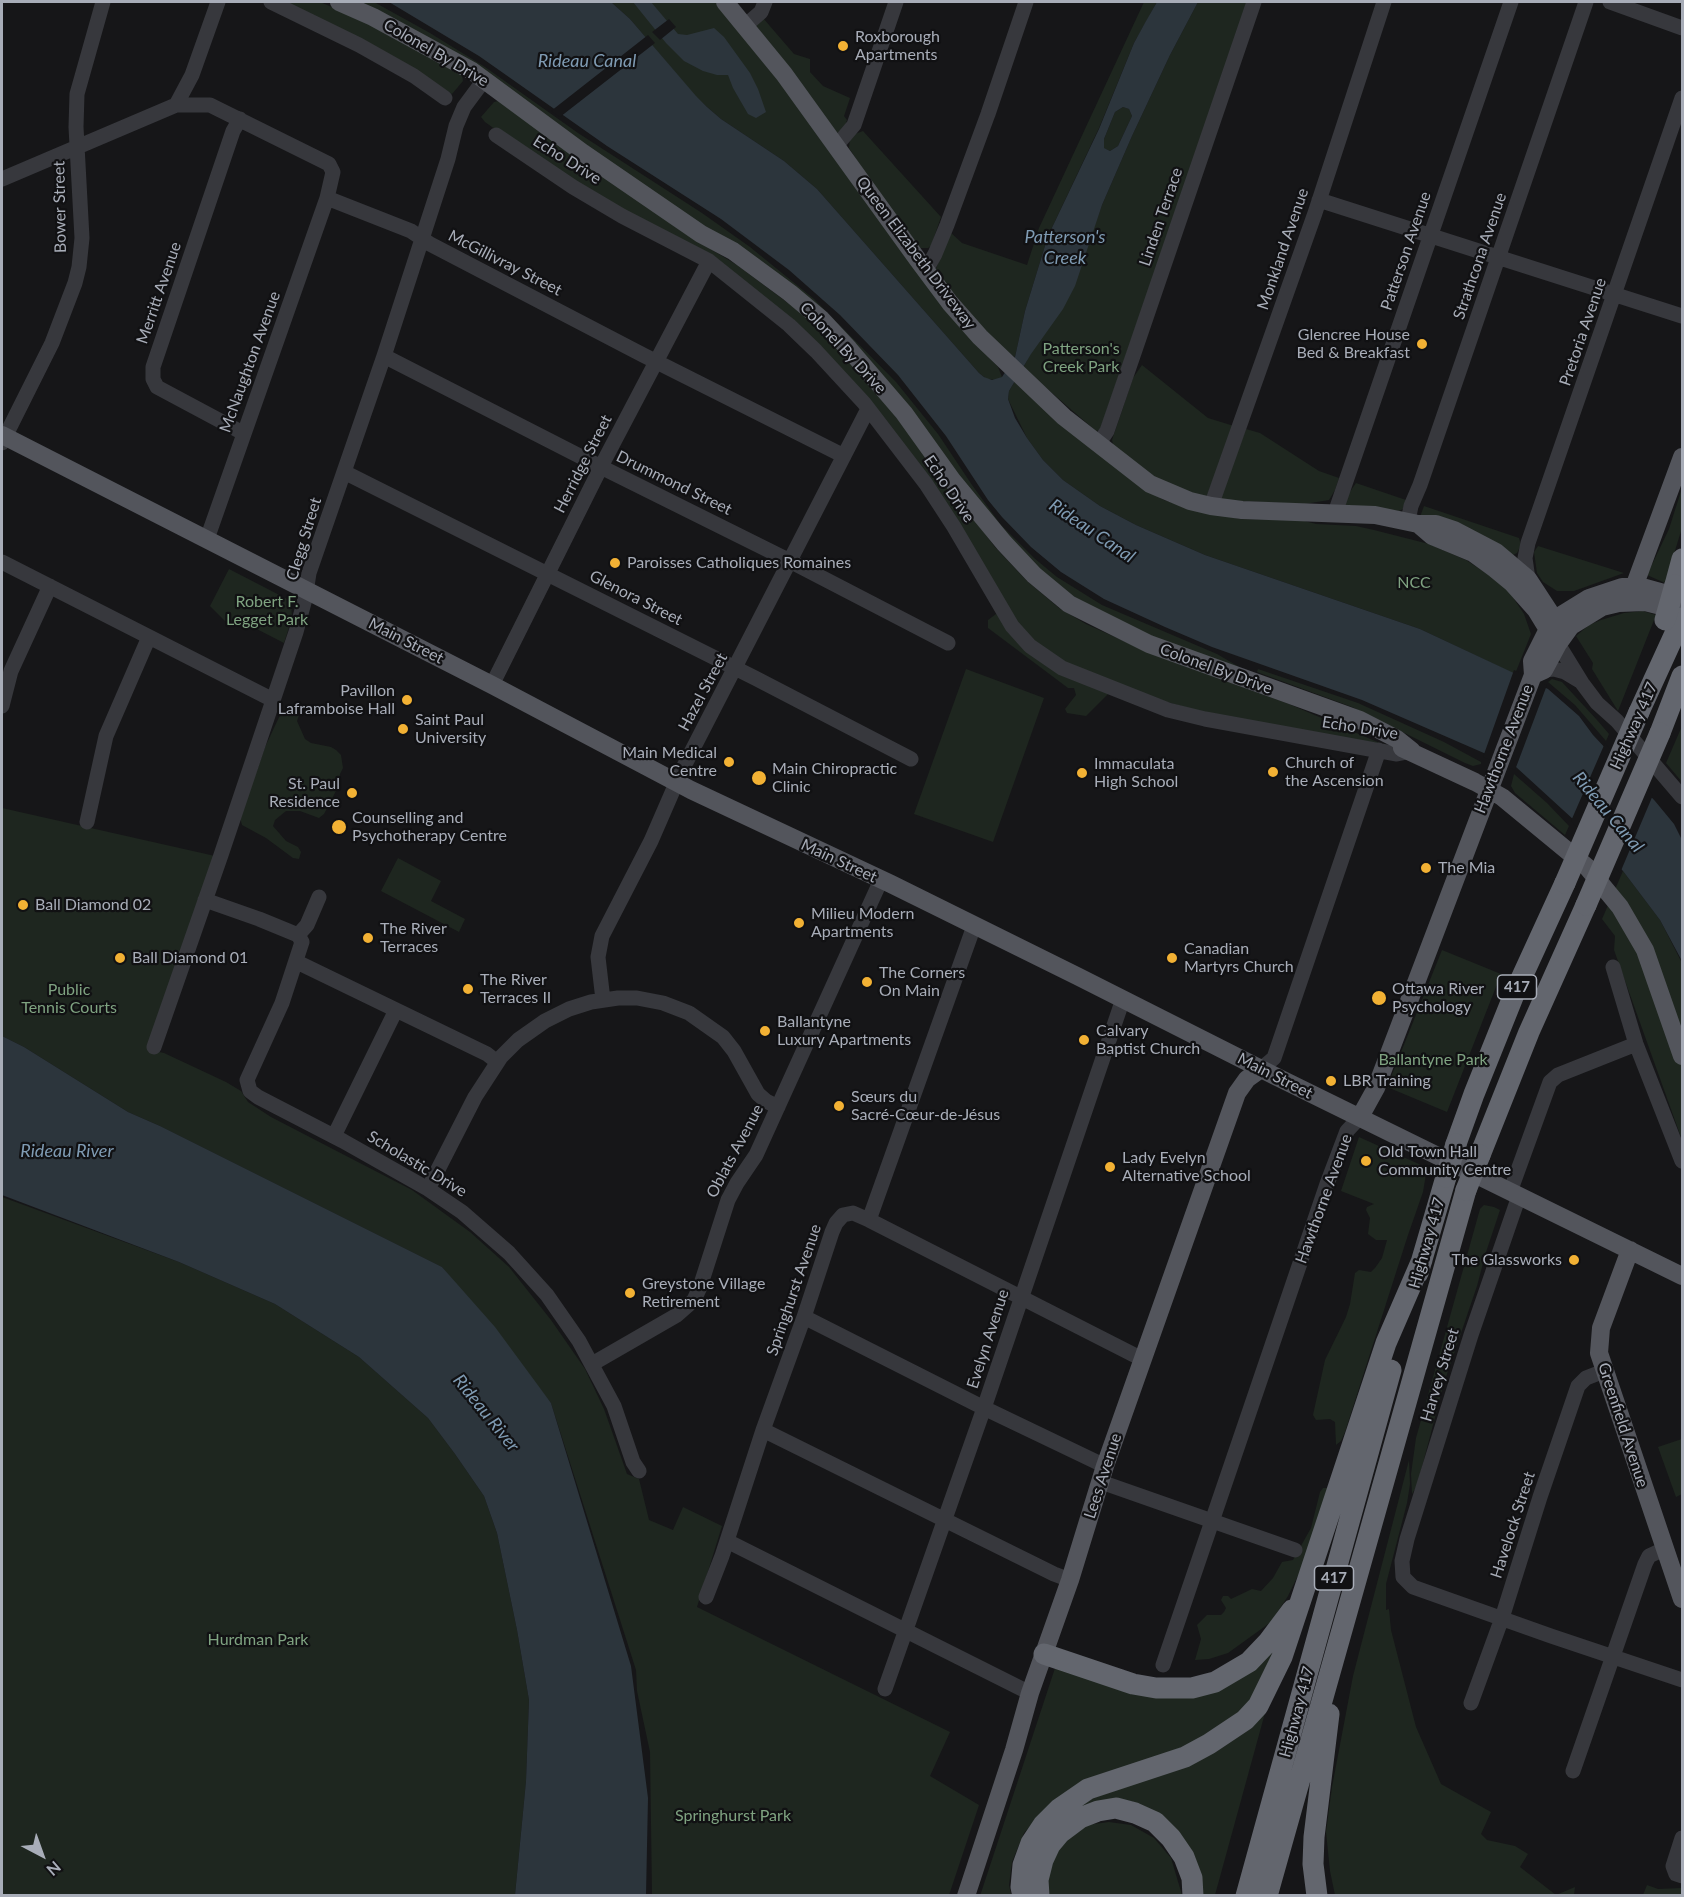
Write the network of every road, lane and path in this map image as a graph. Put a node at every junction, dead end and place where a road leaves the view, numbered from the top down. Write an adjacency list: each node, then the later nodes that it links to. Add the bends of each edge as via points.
1 (103, 2): 23 (street, Bower Street, via 77,94)
2 (218, 2): 19 (street, via 192,75)
3 (271, 2): 17 (street, via 359,45)
4 (339, 2): 16 (main road, Colonel By Drive, via 450,58)
5 (726, 2): 14 (main road, Queen Elizabeth Driveway)
6 (765, 2): 14 (street)
7 (896, 2): 22 (street, via 854,125)
8 (1026, 2): 31 (street, via 947,225)
9 (1254, 2): 39 (street, Linden Terrace, via 1107,431)
10 (1384, 2): 26 (street, Monkland Avenue)
11 (1511, 2): 27 (street, Patterson Avenue)
12 (1586, 2): 29 (street, Strathcona Avenue)
13 (1610, 2): 15 (street)
14 (751, 21): 22 (main road, Queen Elizabeth Driveway)
15 (1683, 28)
16 (484, 80): 28 (street, Clegg Street, via 460,116); 73 (main road, Colonel By Drive, via 700,234 733,251 821,319 904,413 1004,543 1069,604 1149,644 1360,720)
17 (445, 98)
18 (1683, 98): 32 (street, Pretoria Avenue)
19 (176, 105): 20 (street, via 210,105); 23 (street)
20 (240, 119): 25 (street, via 329,164 333,172); 37 (street, Merritt Avenue, via 153,367 153,379 157,387)
21 (496, 135): 30 (street, Echo Drive, via 622,216)
22 (837, 145): 31 (main road, Queen Elizabeth Driveway)
23 (77, 147): 24 (street); 38 (street, Bower Street, via 82,238 77,275 45,360)
24 (2, 179)
25 (327, 198): 28 (street, McGillivray Street, via 411,231); 37 (street, McNaughton Avenue)
26 (1320, 200): 27 (street); 44 (street, Monkland Avenue)
27 (1431, 236): 29 (street); 45 (street, Patterson Avenue)
28 (421, 239): 34 (street, Clegg Street); 35 (street, McGillivray Street)
29 (1498, 258): 32 (street); 46 (street, Strathcona Avenue, via 1411,506)
30 (709, 261): 35 (street, Herridge Street); 36 (street, Echo Drive, via 789,325)
31 (926, 270): 39 (main road, Queen Elizabeth Driveway, via 950,303 1006,364)
32 (1616, 294): 33 (street); 52 (street, Pretoria Avenue, via 1528,543 1525,558)
33 (1683, 316)
34 (384, 356): 42 (street, Drummond Street); 43 (street, Clegg Street)
35 (656, 361): 40 (street, McGillivray Street); 42 (street, Herridge Street)
36 (868, 409): 40 (street, Hazel Street); 72 (street, Echo Drive, via 926,484 1011,626 1030,646 1062,668 1180,713)
37 (243, 433): 47 (street, McNaughton Avenue)
38 (3, 438): 47 (main road, Main Street)
39 (1099, 443): 44 (main road, Queen Elizabeth Driveway, via 1150,484)
40 (844, 456): 49 (street, Hazel Street)
41 (1683, 457): 54 (main road)
42 (601, 467): 49 (street, Drummond Street); 51 (street, Herridge Street)
43 (344, 472): 51 (street, Glenora Street); 55 (street, Clegg Street, via 309,573)
44 (1211, 506): 45 (main road, Queen Elizabeth Driveway)
45 (1335, 513): 46 (main road, Queen Elizabeth Driveway, via 1375,515)
46 (1413, 523): 52 (main road, Queen Elizabeth Driveway, via 1436,524 1475,540 1496,552); 59 (main road, Queen Elizabeth Driveway, via 1432,536 1473,553 1495,569)
47 (207, 539): 55 (main road, Main Street)
48 (1683, 559): 56 (highway, Highway 417)
49 (790, 561): 61 (street, Drummond Street); 62 (street, Hazel Street)
50 (2, 562): 53 (street)
51 (547, 574): 62 (street, Glenora Street); 66 (street, Herridge Street)
52 (1533, 585): 57 (main road, via 1558,600); 59 (main road, Queen Elizabeth Driveway)
53 (50, 586): 60 (street); 69 (street, via 11,671)
54 (1634, 587): 56 (main road); 57 (main road)
55 (307, 590): 66 (main road, Main Street); 68 (street, Clegg Street)
56 (1679, 591): 58 (highway, Highway 417, bridge)
57 (1589, 598): 59 (main road)
58 (1678, 618): 59 (main road, via 1645,602 1619,603); 102 (highway, Highway 417 / 417, bridge, via 1474,1094)
59 (1556, 631): 63 (main road, Hawthorne Avenue, via 1532,661); 65 (street, Queen Elizabeth Driveway); 70 (street, Queen Elizabeth Driveway)
60 (149, 637): 68 (street); 78 (street, via 106,736)
61 (948, 643)
62 (735, 668): 74 (street, Glenora Street); 75 (street, Hazel Street)
63 (1538, 672): 65 (street, via 1554,669); 76 (main road, Hawthorne Avenue)
64 (1683, 676): 71 (highway, 417)
65 (1582, 683): 70 (street, Queen Elizabeth Driveway)
66 (492, 685): 75 (main road, Main Street)
67 (1683, 692): 71 (highway)
68 (273, 700): 81 (street, Clegg Street)
69 (2, 706)
70 (1617, 721): 77 (street, Queen Elizabeth Driveway)
71 (1664, 724): 122 (highway, 417, bridge, via 1529,1032 1466,1190)
72 (1379, 750): 73 (street, Echo Drive, via 1397,754); 93 (street, via 1274,1058)
73 (1412, 751): 76 (main road, Colonel By Drive)
74 (911, 759)
75 (676, 782): 79 (main road, Main Street); 87 (street, Hazel Street, via 602,936 598,957)
76 (1489, 790): 91 (main road, Colonel By Drive, via 1587,867 1620,907 1645,950); 95 (main road, Hawthorne Avenue, via 1376,1088)
77 (1683, 797)
78 (87, 822)
79 (881, 880): 82 (main road, Main Street); 94 (street, Oblats Avenue)
80 (319, 897): 83 (street, via 307,925)
81 (206, 900): 83 (street); 90 (street, Clegg Street)
82 (974, 926): 86 (main road, Main Street); 100 (street)
83 (298, 935): 84 (street, via 302,942)
84 (297, 962): 88 (street); 96 (street, Scholastic Drive, via 247,1080 250,1091 258,1097)
85 (1613, 967): 89 (street)
86 (1123, 999): 93 (main road, Main Street); 104 (street, Evelyn Avenue)
87 (603, 1000): 92 (street, via 544,1021); 94 (street, via 638,998 689,1012 723,1037 752,1087)
88 (396, 1010): 92 (street); 96 (street)
89 (1636, 1044): 97 (street); 99 (street, Harvey Street, via 1558,1075 1550,1082)
90 (154, 1047)
91 (1683, 1056)
92 (497, 1062): 98 (street)
93 (1261, 1069): 95 (main road, Main Street); 106 (main road, Lees Avenue, via 1237,1093)
94 (778, 1107): 107 (street, Oblats Avenue, via 756,1155 728,1200 694,1300 677,1315)
95 (1360, 1117): 99 (main road, Main Street); 114 (street, Hawthorne Avenue, via 1347,1131 1327,1184)
96 (334, 1136): 98 (street, Scholastic Drive)
97 (1683, 1161)
98 (428, 1189): 107 (street, Scholastic Drive, via 462,1212 523,1267 558,1309)
99 (1515, 1194): 101 (main road, Main Street); 123 (street, Harvey Street, via 1402,1561 1404,1577 1413,1587)
100 (869, 1220): 104 (street); 105 (street, Springhurst Avenue, via 853,1214 843,1215 836,1223)
101 (1630, 1250): 103 (main road, Main Street); 108 (main road, Greenfield Avenue, via 1599,1336)
102 (1422, 1260): 118 (highway, via 1386,1343); 139 (highway, Highway 417 / 417)
103 (1683, 1276)
104 (1020, 1297): 106 (street); 109 (street, Evelyn Avenue)
105 (804, 1317): 109 (street); 110 (street, Springhurst Avenue)
106 (1142, 1359): 112 (main road, Lees Avenue)
107 (592, 1364): 111 (street, Scholastic Drive, via 614,1406)
108 (1604, 1371): 116 (main road, Greenfield Avenue); 123 (street, Havelock Street, via 1578,1386)
109 (984, 1408): 112 (street); 113 (street, Evelyn Avenue)
110 (763, 1430): 113 (street); 115 (street, Springhurst Avenue)
111 (639, 1471)
112 (1103, 1474): 114 (street); 119 (main road, Lees Avenue)
113 (945, 1518): 119 (street); 124 (street, Evelyn Avenue)
114 (1213, 1522): 117 (street); 127 (street, Hawthorne Avenue)
115 (727, 1540): 120 (street, Springhurst Avenue); 124 (street)
116 (1664, 1549): 121 (main road, Greenfield Avenue); 126 (street, via 1649,1556)
117 (1295, 1551)
118 (1311, 1572): 125 (highway, via 1291,1612 1259,1652 1237,1670 1209,1684 1179,1689 1144,1686); 136 (highway, via 1277,1671 1245,1720 1185,1757 1088,1789 1059,1809 1031,1844 1023,1865)
119 (1070, 1580): 125 (main road, Lees Avenue)
120 (706, 1597)
121 (1683, 1599)
122 (1349, 1601): 140 (highway, 417); 141 (highway, via 1327,1725 1314,1837)
123 (1502, 1618): 126 (street); 131 (street, Havelock Street)
124 (907, 1629): 129 (street, Evelyn Avenue); 130 (street)
125 (1044, 1654): 130 (main road, Lees Avenue)
126 (1611, 1657): 128 (street); 132 (street)
127 (1163, 1665)
128 (1683, 1680)
129 (885, 1689)
130 (1030, 1693): 135 (main road, Lees Avenue)
131 (1471, 1703)
132 (1573, 1772)
133 (1683, 1838): 134 (street, via 1673,1866 1676,1874)
134 (1683, 1876)
135 (966, 1896)
136 (1023, 1896)
137 (1040, 1896): 138 (highway, via 1038,1880 1043,1860 1060,1833 1080,1818 1116,1808 1155,1822 1171,1838 1192,1878)
138 (1193, 1896)
139 (1246, 1896)
140 (1267, 1896)
141 (1317, 1896)

